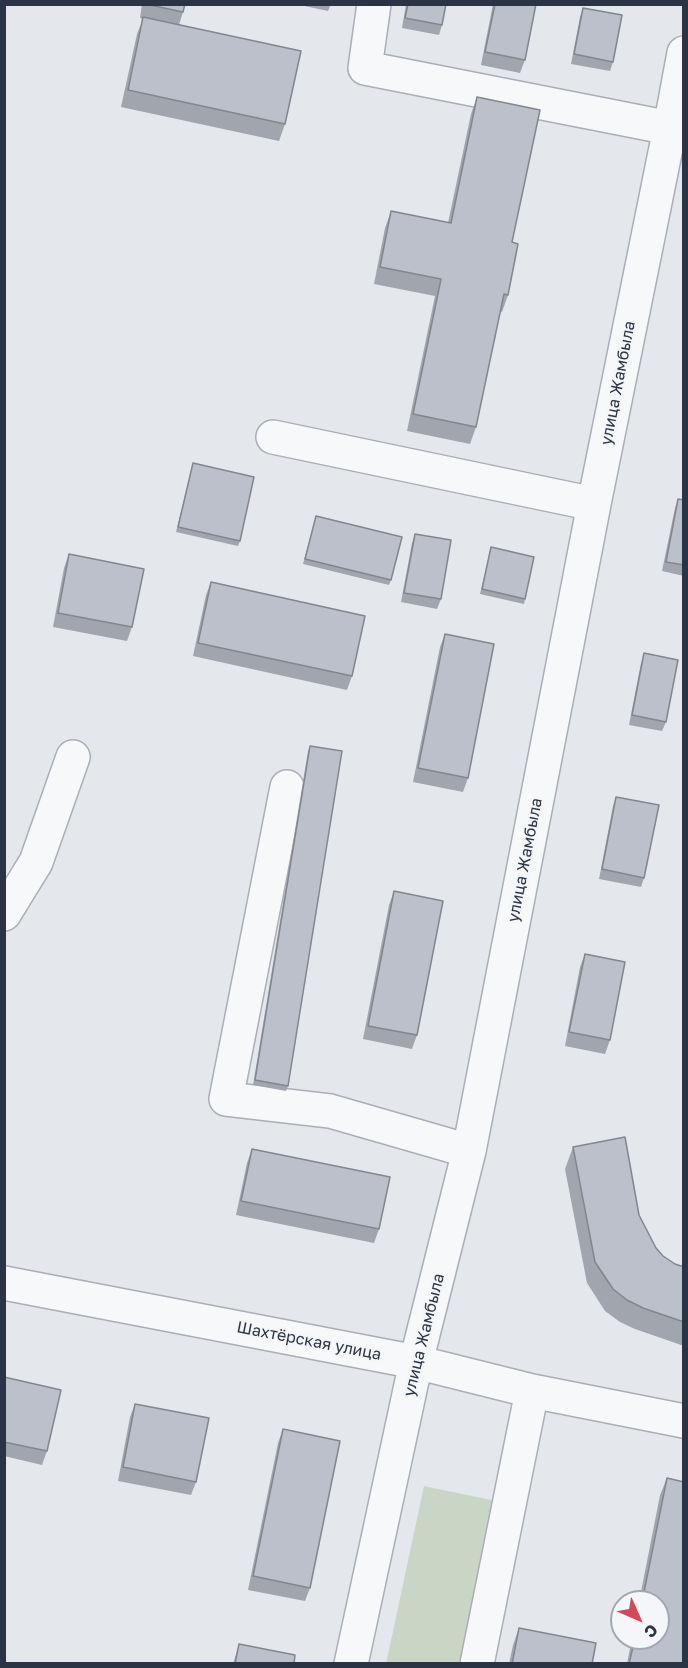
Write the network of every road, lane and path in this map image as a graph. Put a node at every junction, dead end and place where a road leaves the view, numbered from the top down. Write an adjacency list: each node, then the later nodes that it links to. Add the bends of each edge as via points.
1 (374, 4): 3 (street, via 365,68)
2 (684, 53): 3 (street, улица Жамбыла)
3 (677, 128): 5 (street, улица Жамбыла)
4 (273, 437): 5 (street)
5 (594, 504): 9 (street, улица Жамбыла)
6 (73, 758): 8 (street, via 36,862)
7 (287, 787): 9 (street, via 226,1100 330,1111)
8 (4, 914)
9 (469, 1151): 11 (street, улица Жамбыла)
10 (4, 1283): 11 (street, Шахтёрская улица)
11 (416, 1362): 12 (street, Шахтёрская улица); 14 (street, улица Жамбыла)
12 (532, 1391): 13 (street, Шахтёрская улица); 15 (street)
13 (684, 1421)
14 (351, 1664)
15 (477, 1664)

